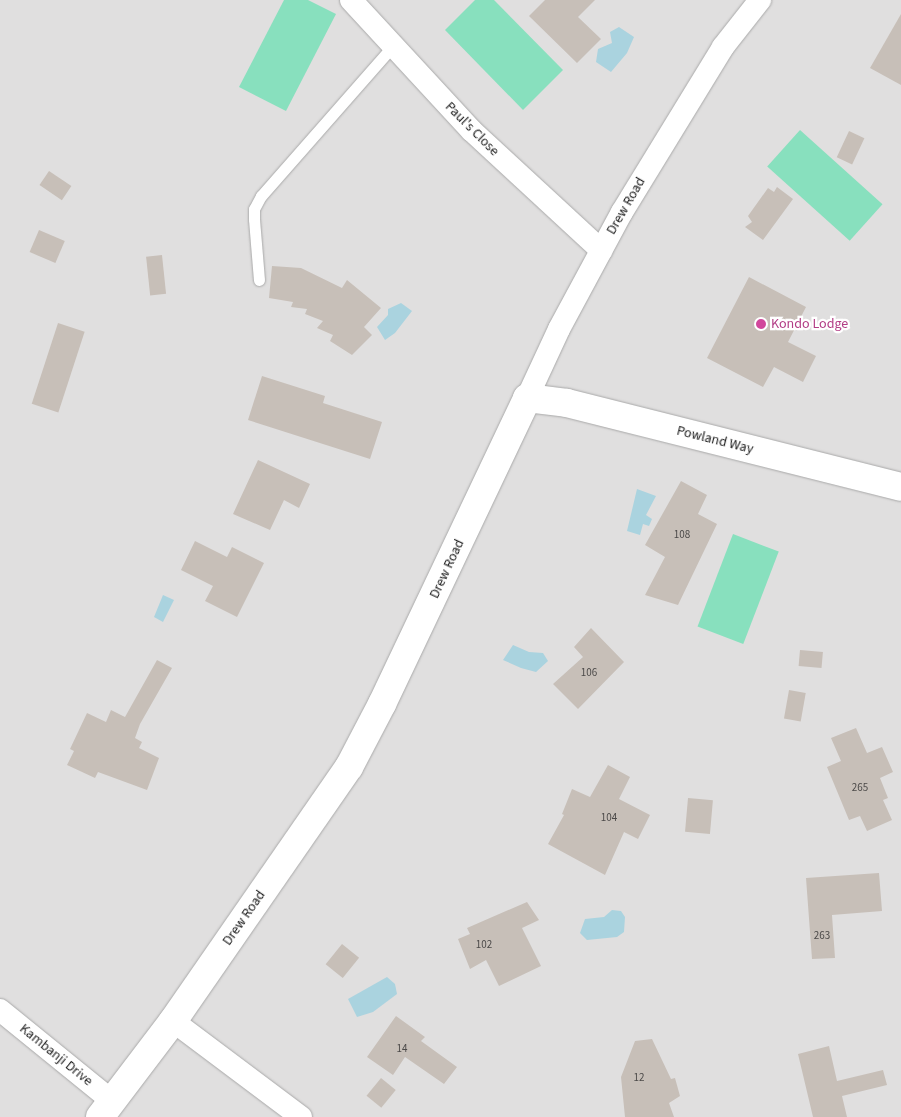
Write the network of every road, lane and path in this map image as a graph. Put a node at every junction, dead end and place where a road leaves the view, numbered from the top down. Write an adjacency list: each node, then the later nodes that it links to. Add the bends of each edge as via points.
1 (350, 0): 3 (street, Paul's Close)
2 (760, 0): 4 (street, Drew Road, via 723,47)
3 (393, 46): 4 (street, Paul's Close, via 472,131); 5 (lane, via 261,196 254,209)
4 (601, 250): 6 (street, Drew Road)
5 (259, 280)
6 (527, 398): 7 (street, Powland Way, via 567,402); 9 (street, Drew Road, via 349,767)
7 (901, 486)
8 (0, 1010): 10 (street, Kambanji Drive)
9 (172, 1021): 10 (street, Drew Road); 11 (street)
10 (106, 1109)
11 (301, 1117)

